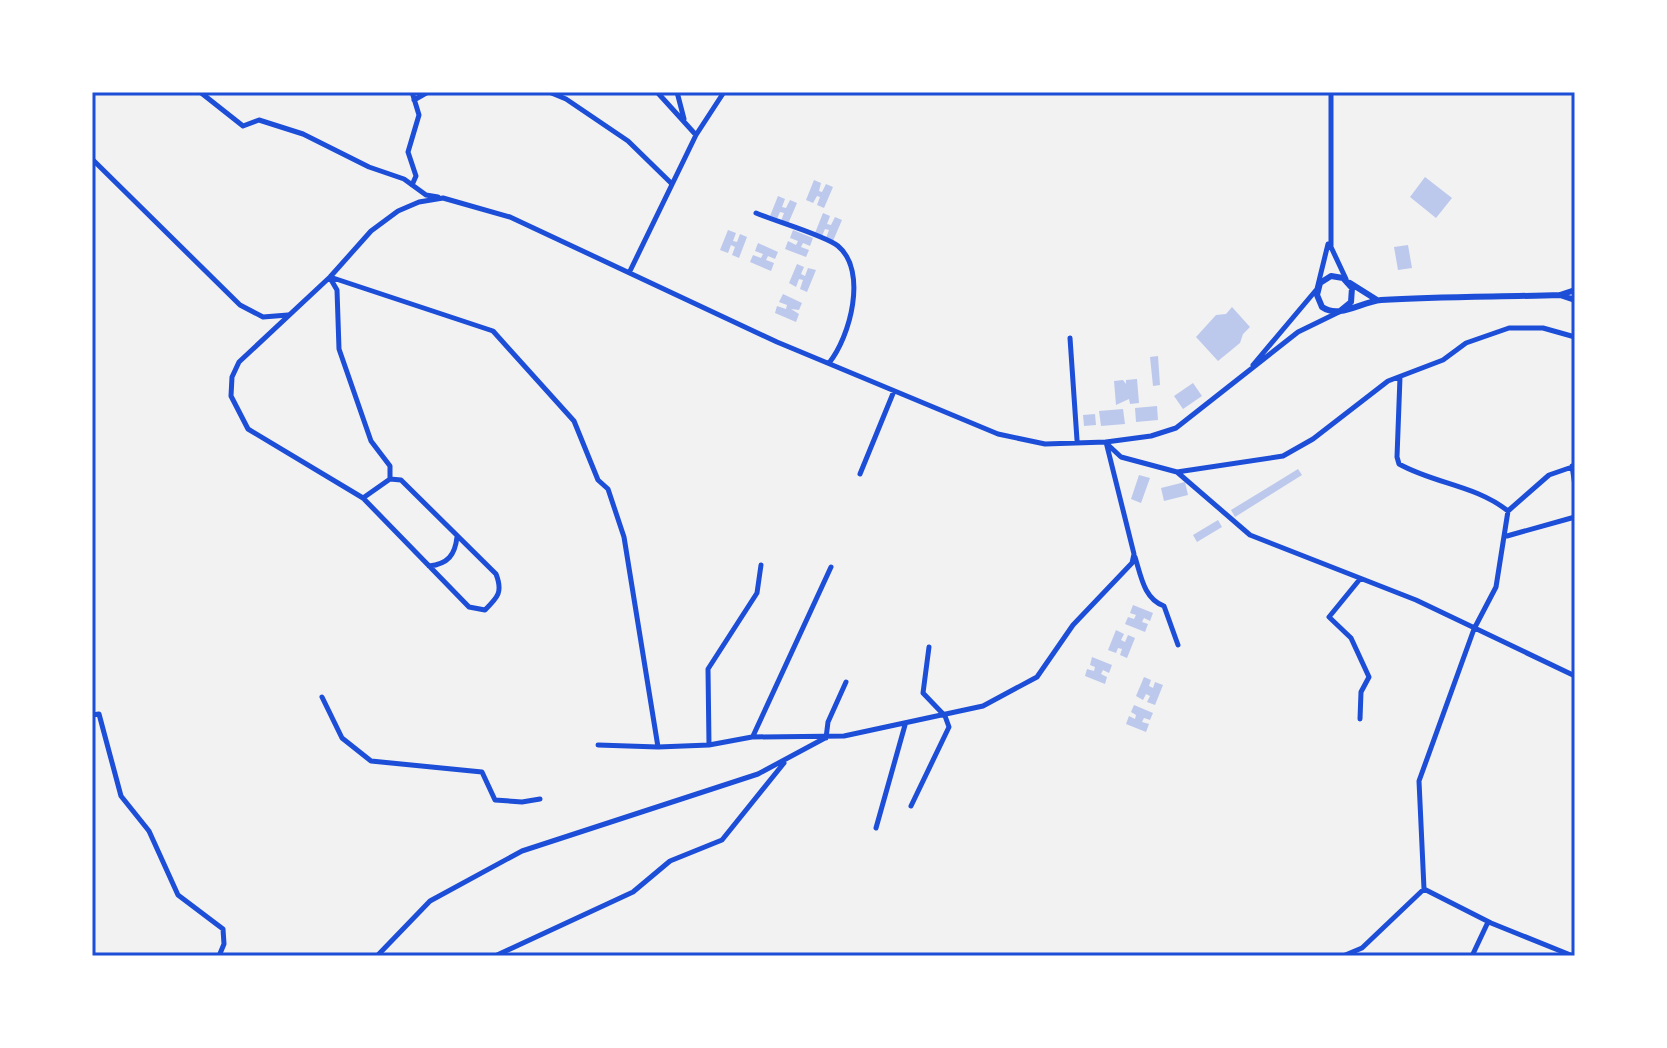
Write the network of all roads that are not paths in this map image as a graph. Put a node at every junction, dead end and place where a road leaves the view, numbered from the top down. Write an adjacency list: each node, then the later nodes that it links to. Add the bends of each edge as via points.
1 (200, 92): 14 (street, via 243,126 264,121)
2 (412, 92): 9 (street)
3 (428, 92): 9 (street)
4 (549, 92): 13 (street, via 628,141)
5 (657, 92): 10 (street)
6 (677, 92): 10 (street)
7 (724, 92): 11 (street)
8 (1331, 92): 17 (street)
9 (414, 100): 14 (street, via 419,115 408,152 416,176)
10 (684, 120): 11 (street)
11 (696, 135): 13 (street)
12 (92, 159): 27 (street, via 240,305 263,317)
13 (671, 183): 18 (street)
14 (412, 185): 15 (street)
15 (443, 198): 18 (street, via 510,217); 19 (street, via 398,211 371,231)
16 (756, 213): 30 (street, via 837,246 850,262 853,291 846,330)
17 (1330, 227): 20 (street, via 1331,247); 21 (street)
18 (630, 271): 30 (street)
19 (330, 277): 27 (street); 39 (street, via 337,290 339,349 371,441 390,466); 65 (street, via 493,331 574,421 598,480 608,489 624,537)
20 (1348, 282): 21 (main road, via 1331,276); 24 (main road); 26 (main road, via 1353,295)
21 (1317, 289): 26 (main road, via 1322,307); 31 (street)
22 (1575, 290): 23 (main road)
23 (1560, 295): 24 (main road); 25 (main road)
24 (1377, 300): 26 (main road)
25 (1575, 300)
26 (1340, 311): 31 (street, via 1298,332)
27 (289, 315): 41 (street, via 239,362 232,377 235,407 259,438)
28 (1575, 337): 32 (street, via 1543,328 1509,328)
29 (1070, 338): 34 (street)
30 (829, 363): 33 (street)
31 (1247, 372): 35 (street, via 1176,428)
32 (1400, 377): 37 (street, via 1283,456); 42 (street, via 1399,464 1484,494)
33 (894, 391): 34 (street, via 998,434 1045,444); 38 (street)
34 (1077, 440): 35 (street)
35 (1106, 442): 37 (street, via 1121,457); 46 (street)
36 (1573, 466): 40 (street); 42 (street, via 1549,475)
37 (1177, 472): 50 (street, via 1250,535)
38 (860, 474)
39 (390, 479): 41 (street); 44 (street, via 406,483)
40 (1575, 486)
41 (363, 498): 48 (street)
42 (1508, 511): 45 (street)
43 (1575, 517): 45 (street)
44 (457, 535): 48 (street, via 449,560); 48 (street, via 496,574 499,597 477,611)
45 (1506, 536): 51 (street, via 1496,587)
46 (1134, 554): 52 (street, via 1148,595 1164,606); 58 (street, via 1132,563 1073,625 1037,677 983,706)
47 (761, 565): 64 (street, via 757,593 708,669)
48 (428, 566)
49 (831, 567): 61 (street)
50 (1360, 579): 51 (street); 59 (street, via 1329,617 1351,638 1369,677 1361,692)
51 (1474, 629): 54 (street); 70 (street, via 1419,781)
52 (1178, 645)
53 (929, 647): 58 (street, via 923,693)
54 (1575, 676)
55 (846, 682): 62 (street)
56 (322, 697): 67 (street, via 342,738 371,761 482,772 495,800)
57 (92, 715): 72 (street, via 99,714 121,796 149,831 178,895 223,929)
58 (945, 716): 60 (street); 68 (street, via 949,727)
59 (1360, 719)
60 (905, 725): 62 (street); 69 (street)
61 (752, 737): 62 (street); 64 (street)
62 (826, 738): 66 (street)
63 (598, 745): 65 (street)
64 (709, 745): 65 (street)
65 (658, 747)
66 (787, 760): 73 (street, via 711,791 522,851 430,901); 74 (street, via 722,840 670,861 633,892)
67 (540, 799)
68 (911, 806)
69 (876, 828)
70 (1424, 889): 71 (street); 75 (street, via 1362,948)
71 (1488, 922): 76 (street); 77 (street)
72 (219, 956)
73 (377, 956)
74 (495, 956)
75 (1343, 956)
76 (1472, 956)
77 (1573, 956)

